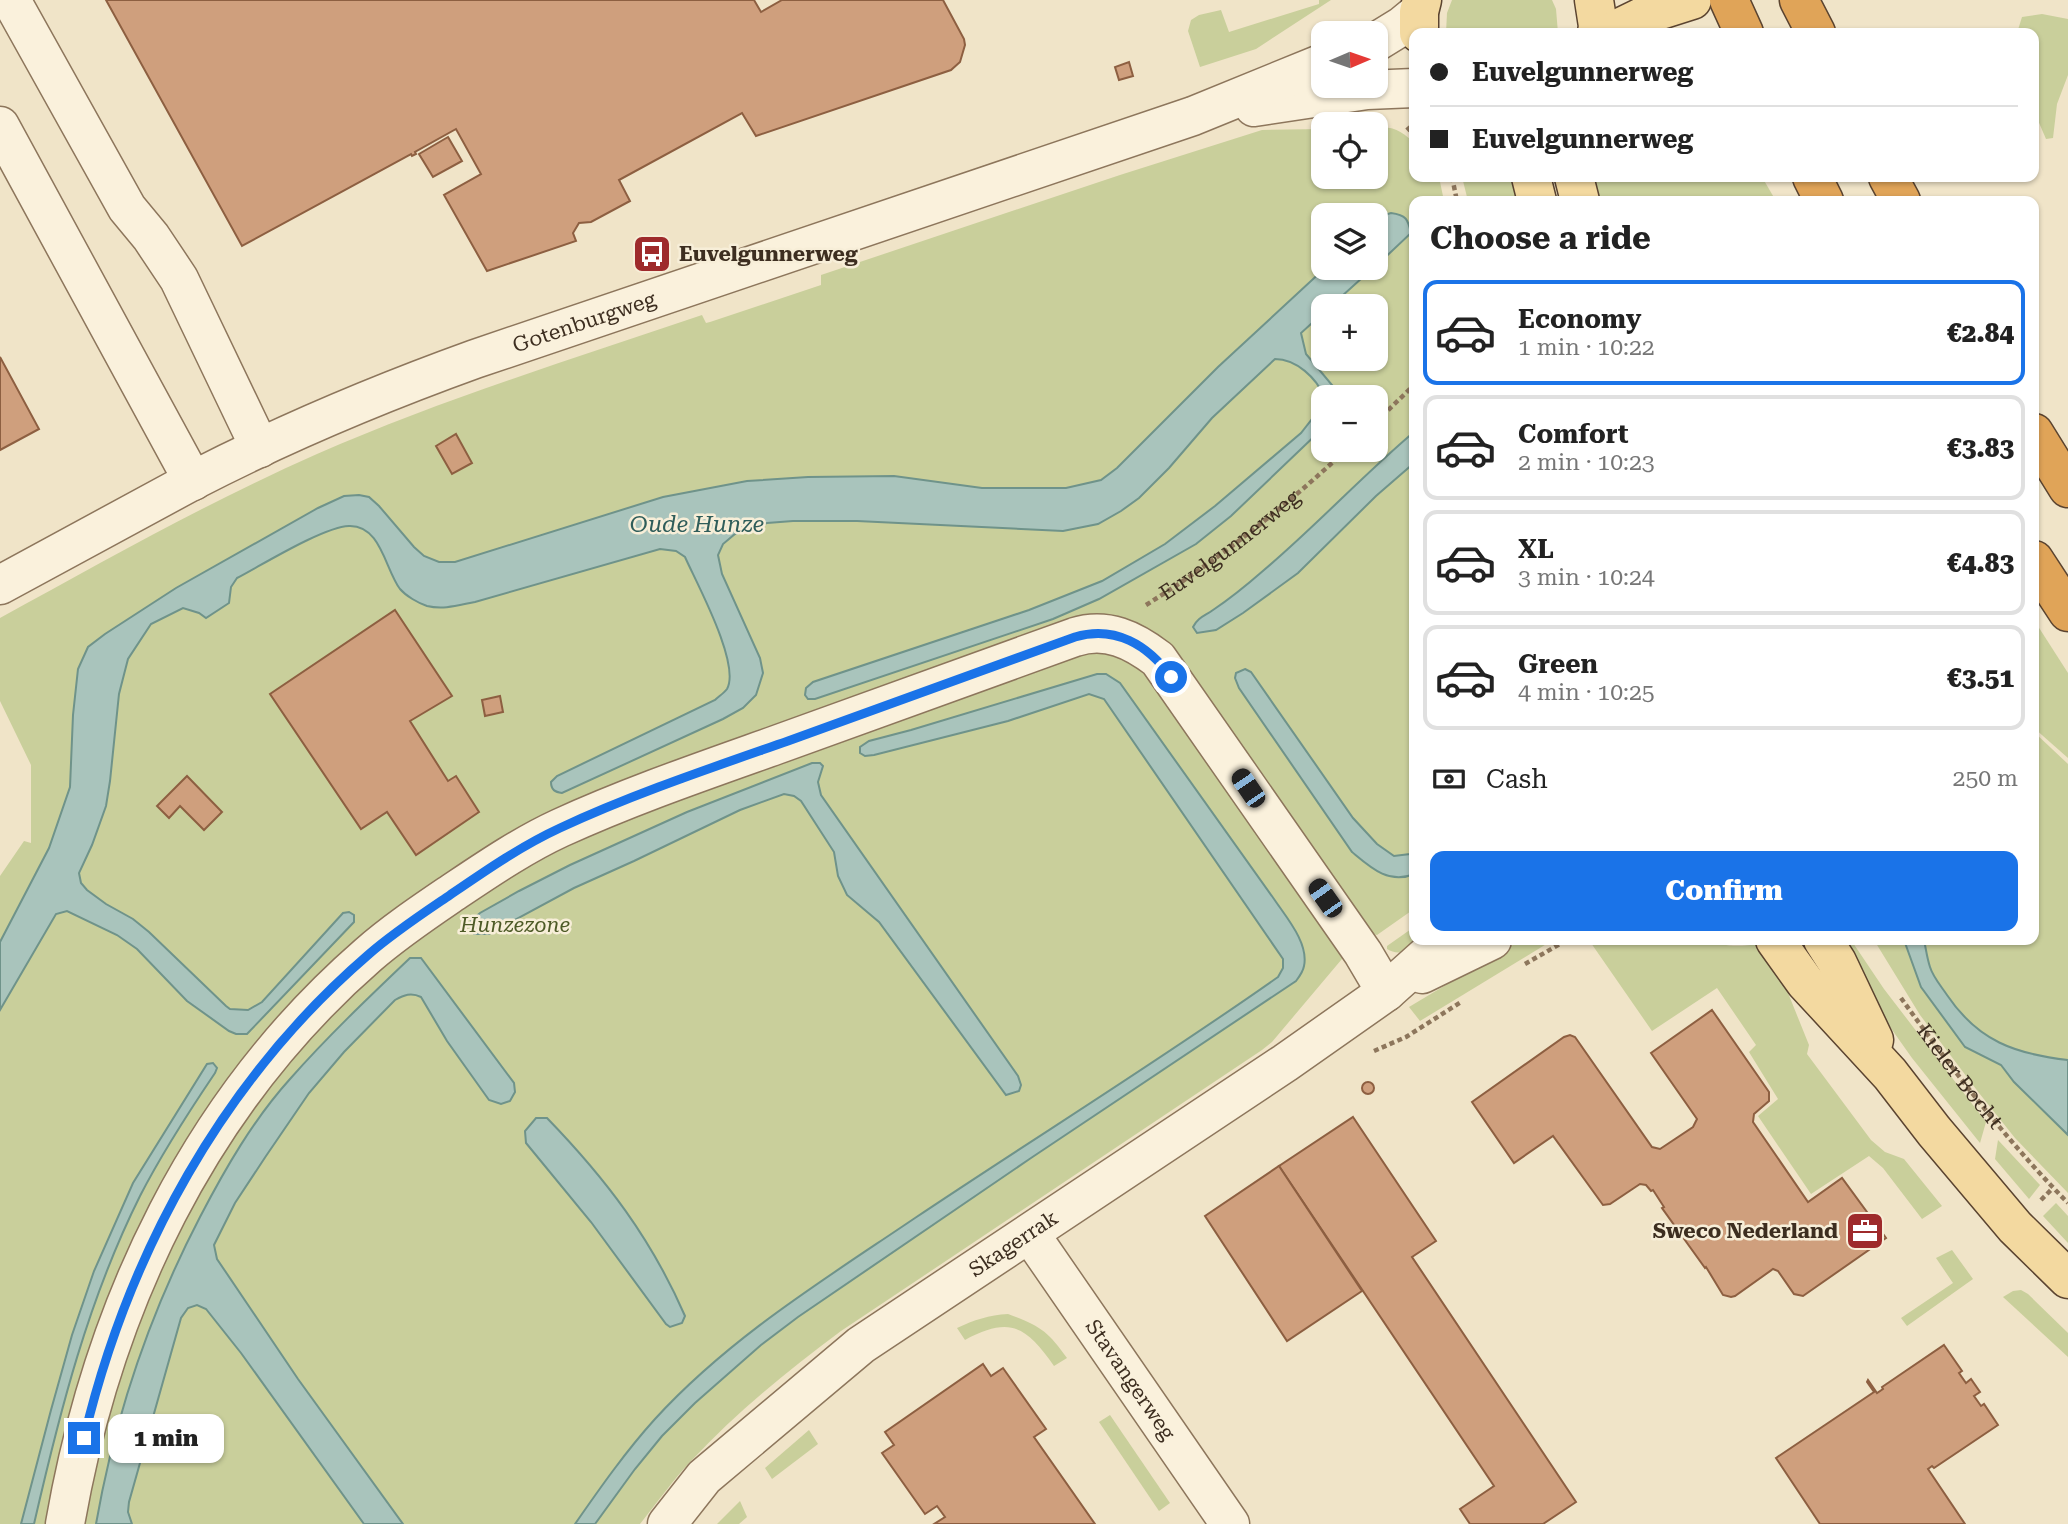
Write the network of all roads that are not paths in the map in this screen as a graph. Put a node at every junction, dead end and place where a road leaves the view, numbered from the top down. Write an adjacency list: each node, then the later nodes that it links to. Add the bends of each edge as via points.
1 (11, 0): 17 (street, via 127,208 179,279)
2 (1594, 0): 7 (main road)
3 (1692, 0): 8 (main road)
4 (1729, 0): 9 (highway)
5 (1799, 0): 10 (highway)
6 (1420, 15): 11 (street)
7 (1598, 28)
8 (1619, 28)
9 (1742, 28)
10 (1813, 28)
11 (1388, 35)
12 (1311, 68): 14 (street, Gotenburgweg)
13 (1409, 88): 14 (street, Gotenburgweg, via 1367,90)
14 (1193, 117): 17 (street, Gotenburgweg, via 475,359)
15 (0, 126): 18 (street)
16 (2039, 441): 19 (highway)
17 (260, 448): 18 (street, Gotenburgweg)
18 (194, 481): 21 (street, Gotenburgweg)
19 (2068, 488)
20 (2039, 568): 22 (highway)
21 (0, 585)
22 (2068, 612)
23 (1438, 945): 27 (street, Skagerrak)
24 (1482, 945): 27 (street, Skagerrak)
25 (1779, 945): 28 (main road, via 1805,982)
26 (1827, 945): 28 (main road)
27 (1386, 992): 29 (street, Skagerrak); 31 (street, via 1158,659 1127,639 1093,634 1075,637 687,777 518,850 415,918 320,1001 252,1077 189,1170 116,1332 90,1411)
28 (1890, 1074): 30 (main road, via 2015,1227)
29 (1030, 1234): 32 (street, Skagerrak, via 861,1345 704,1477); 33 (street, Stavangerweg)
30 (2068, 1279)
31 (65, 1524)
32 (667, 1524)
33 (1230, 1524)

